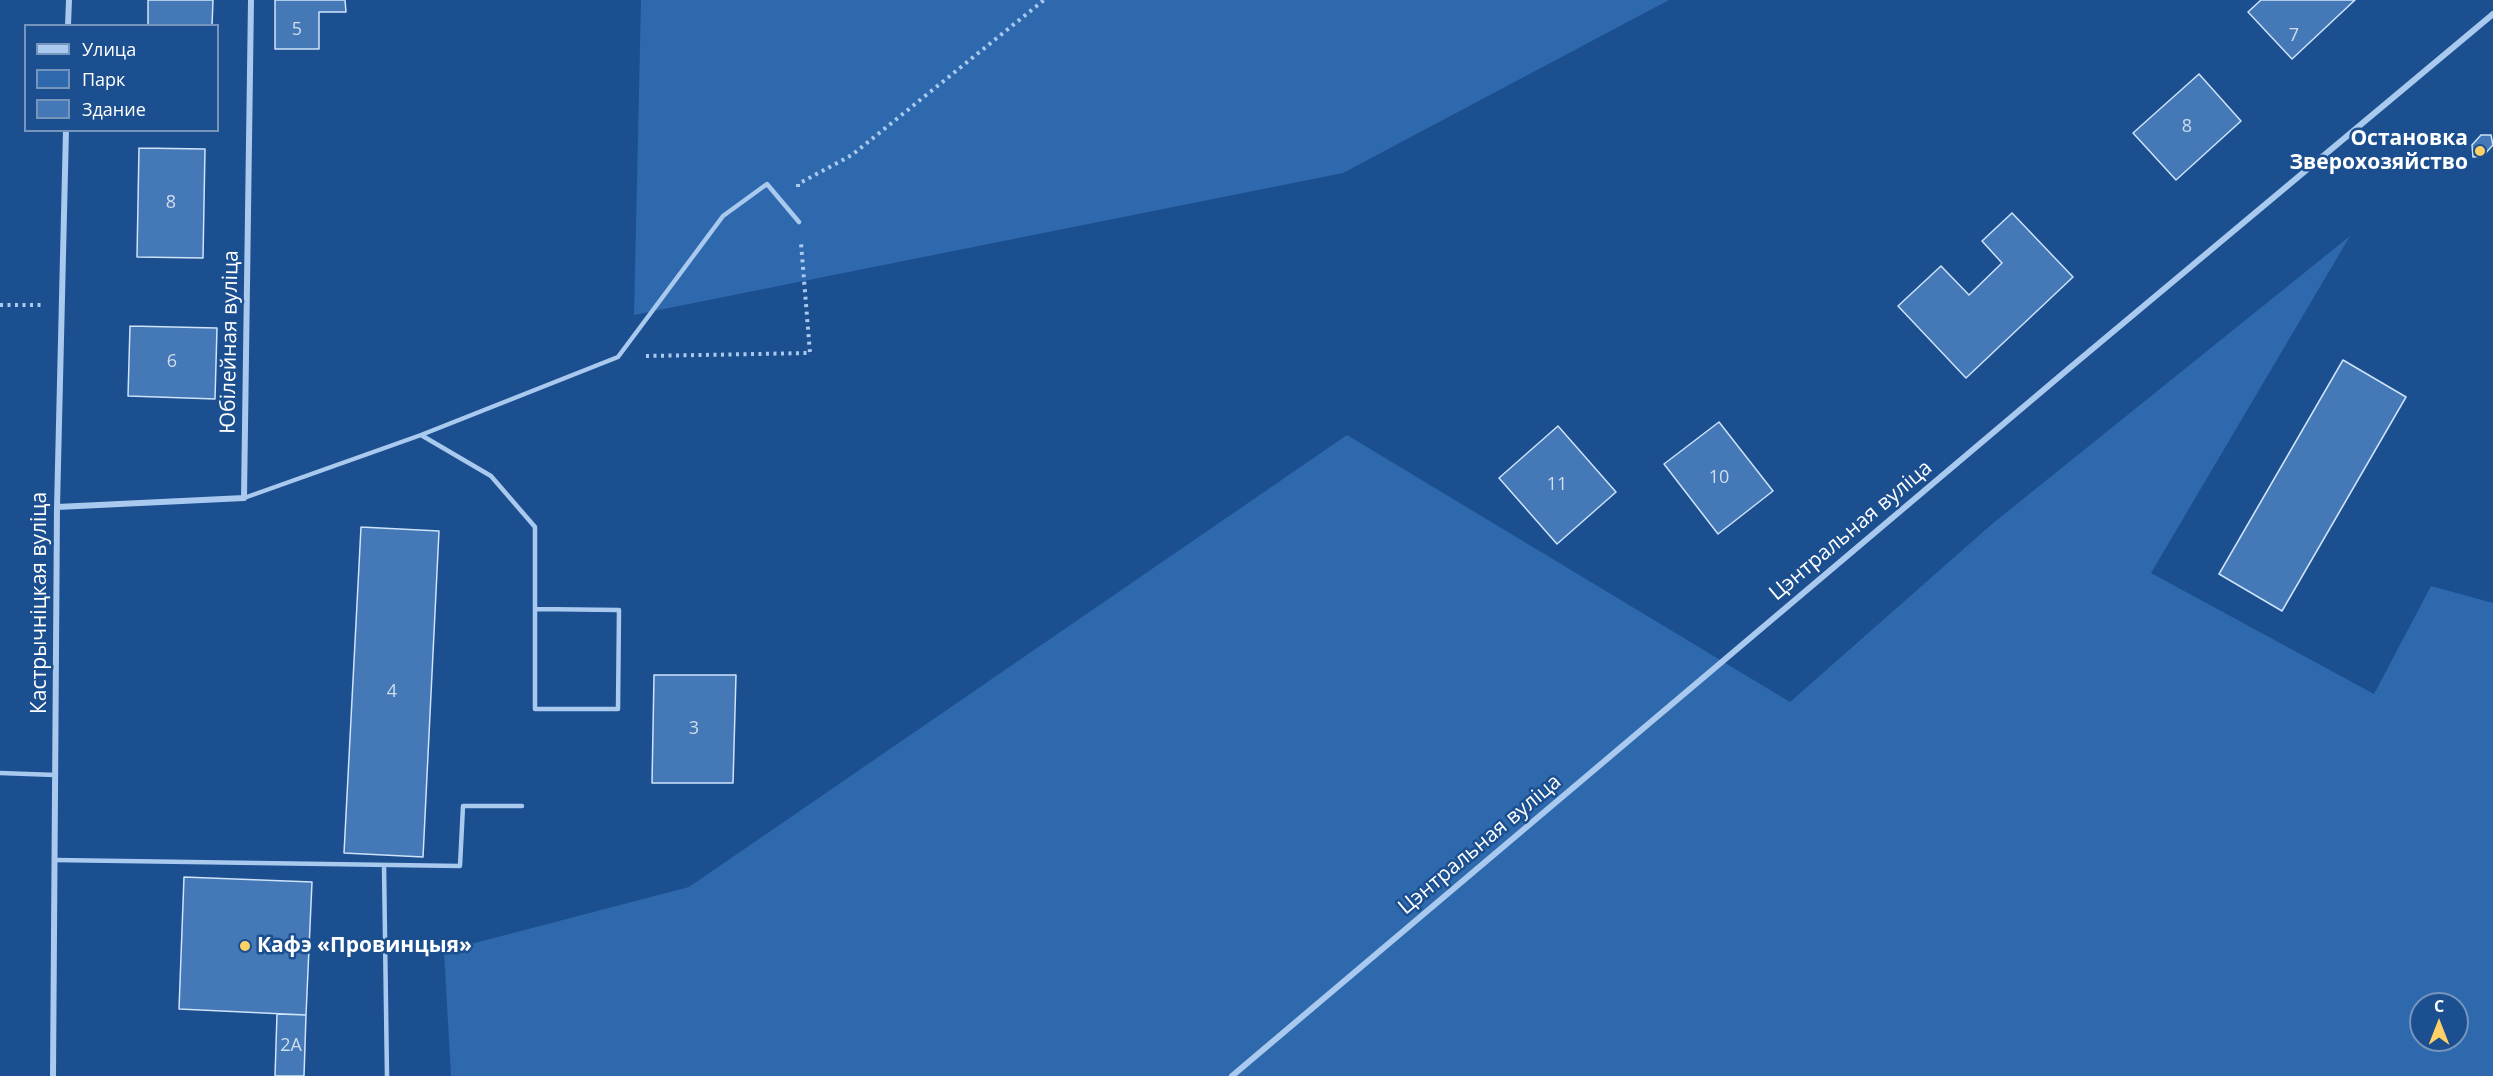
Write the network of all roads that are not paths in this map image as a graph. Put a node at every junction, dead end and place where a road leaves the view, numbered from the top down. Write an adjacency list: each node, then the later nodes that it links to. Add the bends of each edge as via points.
1 (69, 0): 4 (street)
2 (251, 0): 8 (street, Юбілейная вуліца)
3 (2493, 14): 18 (street, Цэнтральная вуліца, via 2056,378)
4 (68, 24)
5 (66, 132): 9 (street, Кастрычніцкая вуліца)
6 (800, 222): 7 (lane, via 767,184 723,216 618,357)
7 (421, 435): 8 (lane); 10 (lane, via 491,476 534,527)
8 (244, 498): 9 (street)
9 (57, 507): 12 (street, Кастрычніцкая вуліца)
10 (535, 609): 10 (lane, via 534,709 618,709 619,610)
11 (0, 773): 12 (lane)
12 (55, 775): 14 (street, Кастрычніцкая вуліца)
13 (522, 806): 15 (lane, via 463,806 460,866)
14 (55, 860): 15 (lane); 16 (street, Кастрычніцкая вуліца)
15 (384, 865): 17 (lane)
16 (53, 1076)
17 (387, 1076)
18 (1232, 1076)

